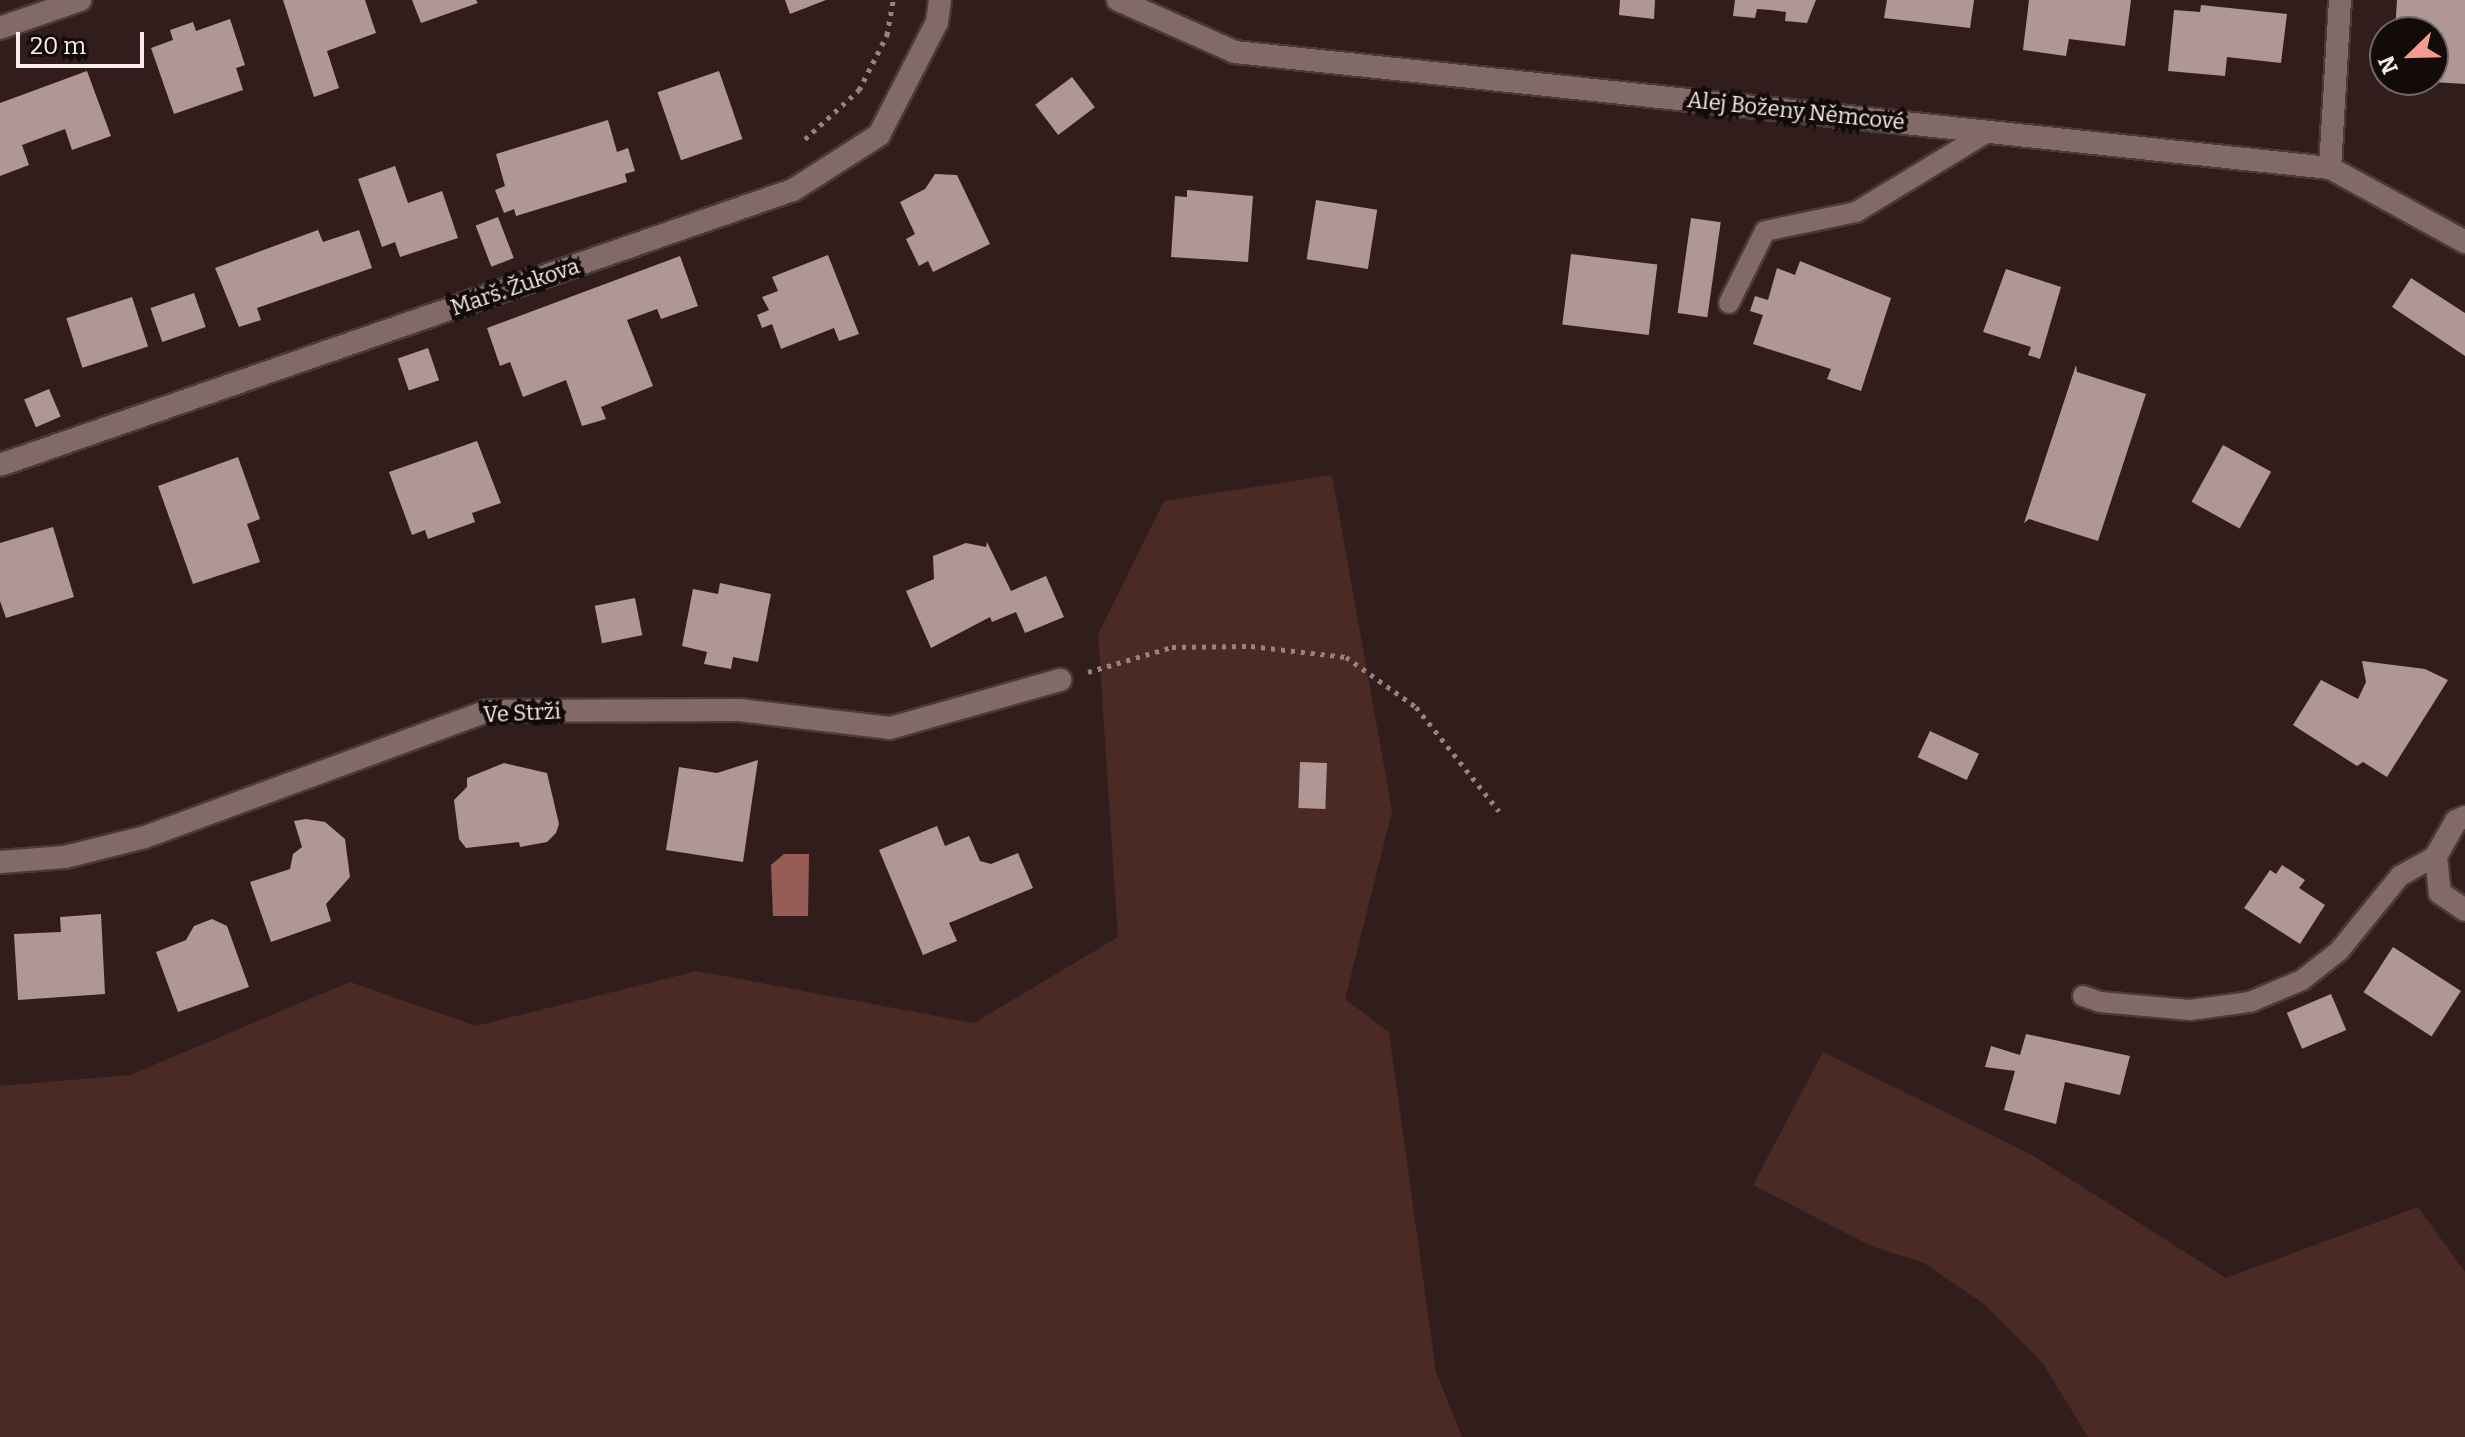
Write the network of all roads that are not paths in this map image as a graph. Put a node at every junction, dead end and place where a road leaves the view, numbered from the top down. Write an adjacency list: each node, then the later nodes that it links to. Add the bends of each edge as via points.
1 (80, 0): 5 (street)
2 (940, 0): 10 (street, Marš. Žukova, via 937,22 879,135 793,190)
3 (1118, 0): 6 (street, Alej Boženy Němcové, via 1235,52)
4 (2340, 0): 7 (street)
5 (0, 28)
6 (1989, 131): 7 (street, Alej Boženy Němcové); 9 (lane, via 1856,212 1765,231)
7 (2330, 168): 8 (street, Alej Boženy Němcové)
8 (2465, 242)
9 (1729, 303)
10 (0, 465)
11 (1060, 680): 14 (street, Ve Strži, via 890,728 739,710 487,711 145,837 65,857)
12 (2465, 817): 13 (street, via 2456,821)
13 (2436, 856): 15 (street, via 2440,893); 16 (lane, via 2400,876 2339,951 2302,980 2250,1002 2190,1010)
14 (0, 862)
15 (2465, 910)
16 (2083, 996)

